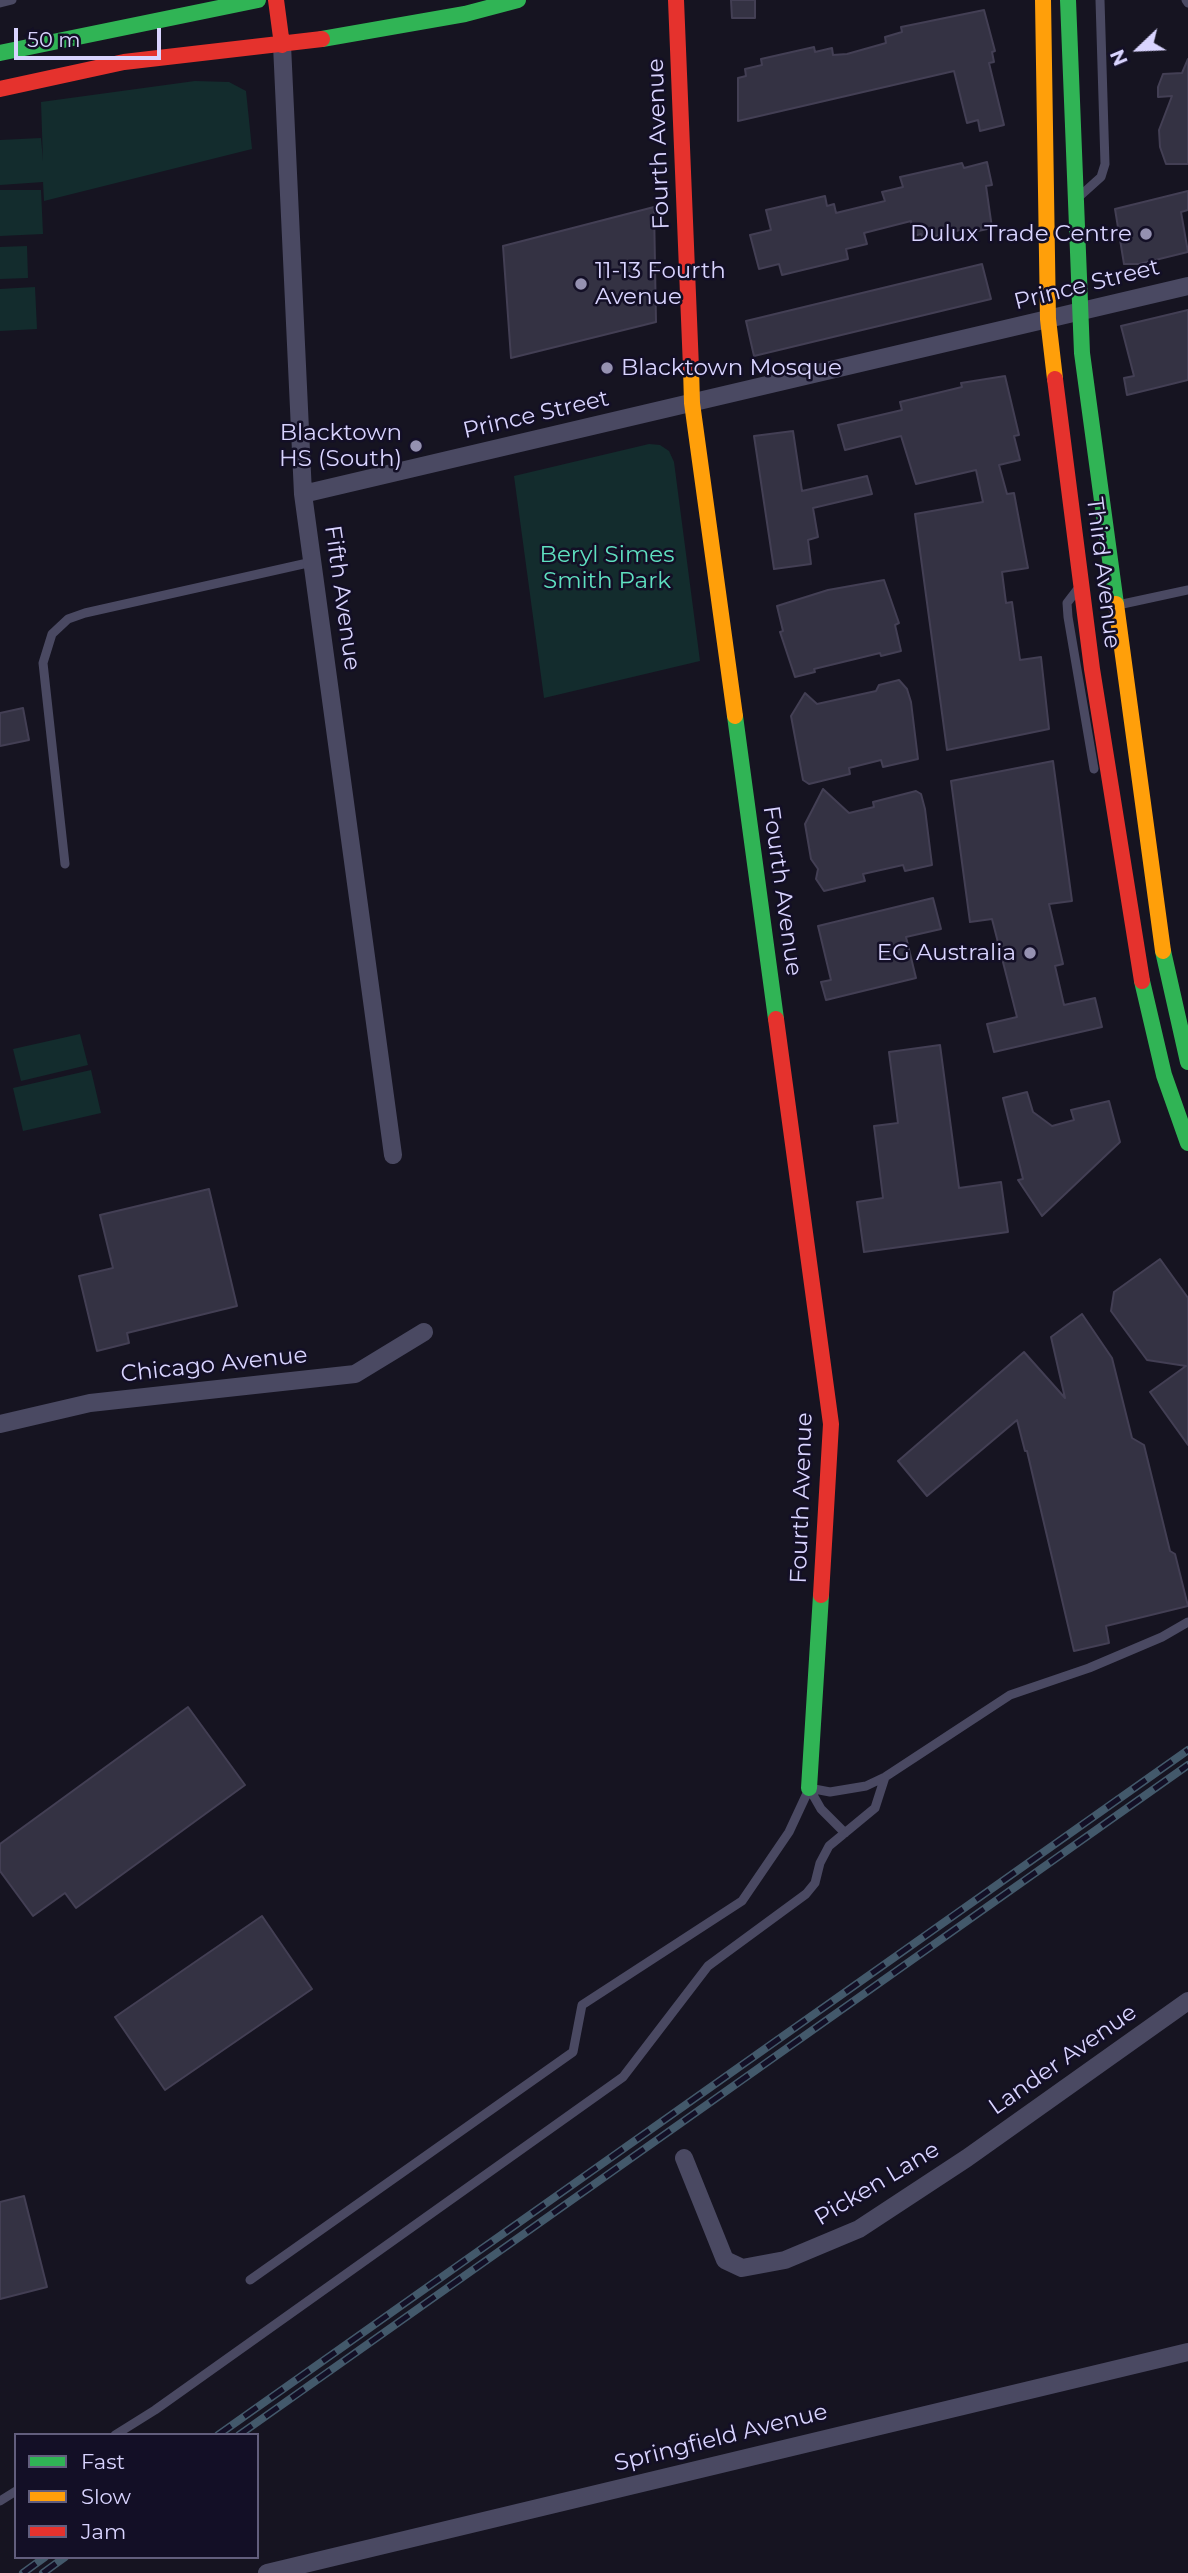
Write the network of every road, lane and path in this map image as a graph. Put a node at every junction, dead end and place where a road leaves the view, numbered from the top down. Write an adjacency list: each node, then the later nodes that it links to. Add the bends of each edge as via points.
1 (12, 0): 9 (lane)
2 (258, 0): 11 (main road)
3 (276, 0): 10 (main road)
4 (518, 0): 10 (main road, via 465,14)
5 (676, 0): 17 (main road, Fourth Avenue)
6 (1043, 0): 16 (main road, Third Avenue)
7 (1068, 0): 13 (main road, Third Avenue)
8 (1100, 0): 13 (lane, via 1105,164 1101,177)
9 (0, 3)
10 (282, 45): 12 (main road, via 124,62); 18 (street, Fifth Avenue)
11 (0, 53)
12 (0, 89)
13 (1074, 200): 15 (main road, Third Avenue)
14 (1188, 286): 15 (street, Prince Street)
15 (1078, 312): 16 (street, Prince Street); 22 (main road, Third Avenue)
16 (1048, 319): 17 (street, Prince Street); 20 (main road, Third Avenue)
17 (692, 403): 18 (street, Prince Street); 34 (main road, Fourth Avenue, via 831,1424)
18 (303, 494): 19 (street, Fifth Avenue)
19 (312, 562): 25 (lane, via 85,613 52,634 43,663); 29 (street, Fifth Avenue)
20 (1081, 586): 23 (lane, via 1067,603); 26 (main road, Third Avenue)
21 (1188, 590): 22 (lane)
22 (1116, 605): 27 (main road, Third Avenue, via 1160,934)
23 (1096, 780)
24 (1107, 827): 26 (lane)
25 (65, 864)
26 (1130, 892): 28 (main road, Third Avenue, via 1149,1020)
27 (1188, 1062)
28 (1188, 1143)
29 (393, 1155)
30 (424, 1332): 31 (street, Chicago Avenue, via 355,1374 90,1403)
31 (0, 1424)
32 (1188, 1622): 33 (lane, via 1089,1668 1010,1695)
33 (885, 1777): 34 (lane, via 844,1790); 35 (lane, via 875,1808)
34 (810, 1788): 35 (lane, via 821,1809); 39 (lane, via 789,1832 742,1901 582,2005 573,2052)
35 (845, 1833): 41 (lane, via 829,1846 806,1894 708,1966 623,2077)
36 (1188, 2001): 38 (street, Lander Avenue)
37 (684, 2158): 38 (street, Picken Lane, via 721,2253 730,2265 742,2268 762,2266 845,2237)
38 (967, 2158)
39 (250, 2280)
40 (1188, 2352): 42 (street, Springfield Avenue)
41 (118, 2433)
42 (267, 2573)

